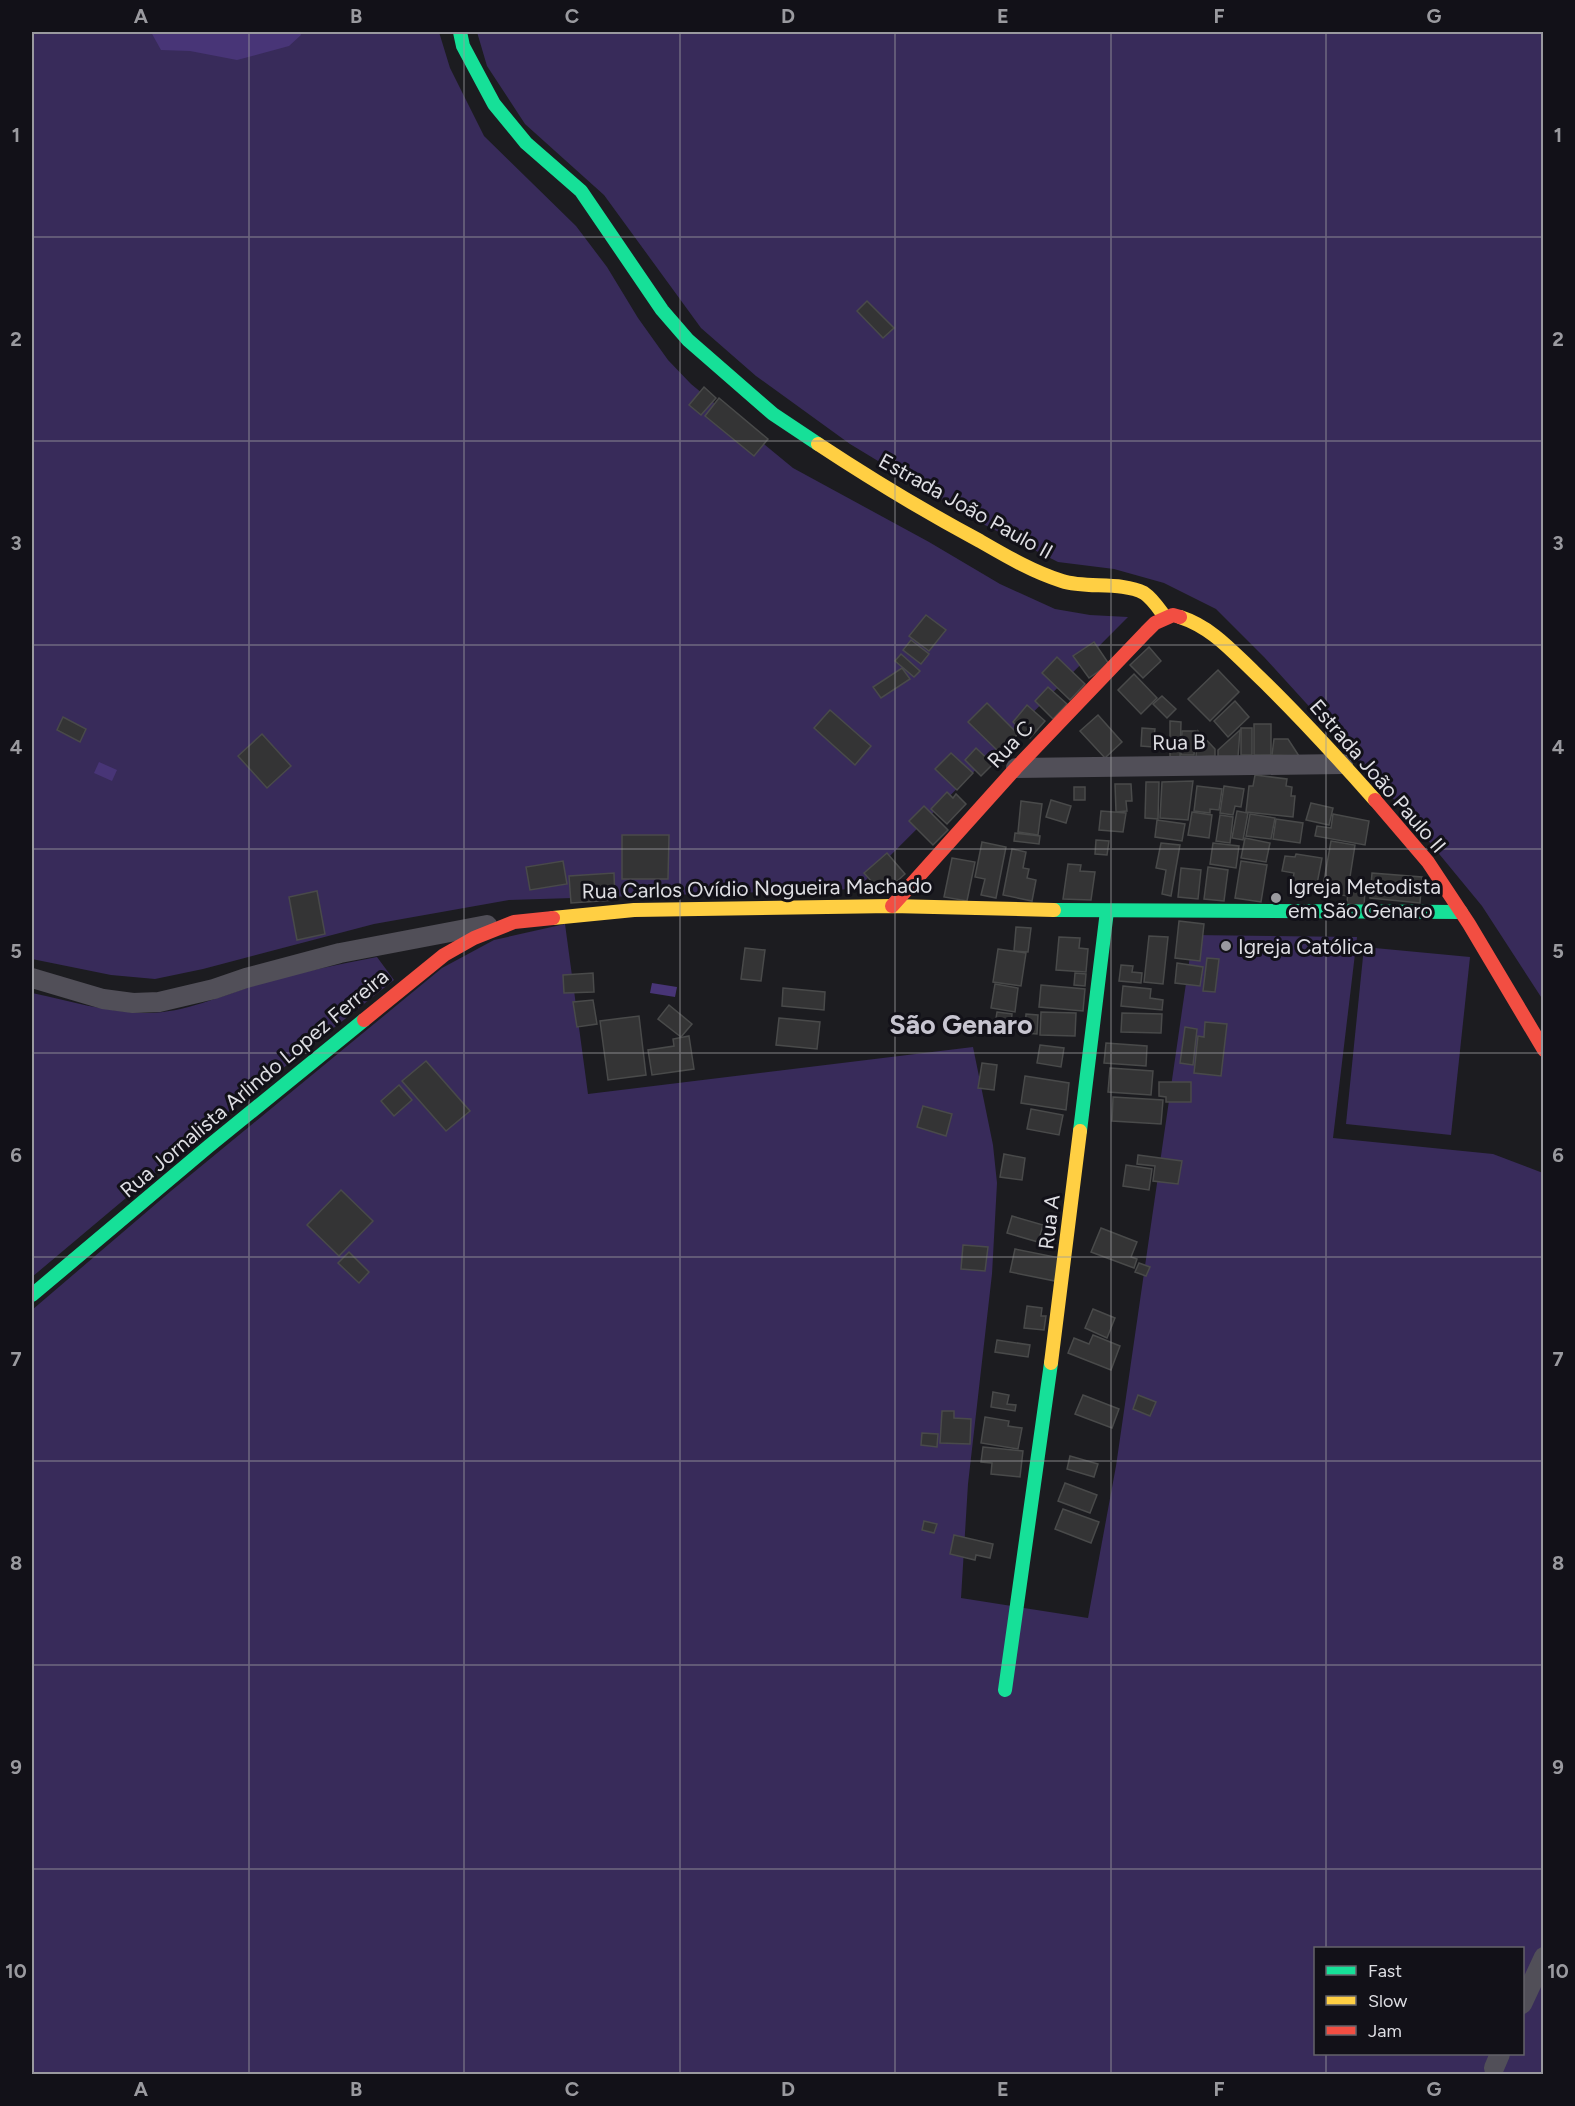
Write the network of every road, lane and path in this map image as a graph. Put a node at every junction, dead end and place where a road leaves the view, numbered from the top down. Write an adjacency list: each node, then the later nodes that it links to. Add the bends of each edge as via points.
1 (460, 32): 2 (street, Estrada João Paulo II, via 463,46 494,104 526,143 581,191 662,310 688,340 773,414 863,474 1031,568 1064,582 1143,593)
2 (1165, 617): 3 (street, Estrada João Paulo II, via 1180,616 1215,635); 4 (street, Rua C)
3 (1343, 764): 4 (street, Rua B); 7 (street, Estrada João Paulo II, via 1428,862)
4 (1016, 768): 5 (street, Rua C)
5 (892, 906): 6 (street, Rua Carlos Ovídio Nogueira Machado); 8 (street, Rua Carlos Ovídio Nogueira Machado, via 633,910)
6 (1107, 911): 7 (street, Rua Carlos Ovídio Nogueira Machado); 12 (street, Rua A, via 1058,1317)
7 (1461, 912): 10 (street, Estrada João Paulo II)
8 (514, 922): 9 (street, Rua Carlos Ovídio Nogueira Machado, via 340,953 159,1002 103,999); 11 (street, Rua Jornalista Arlindo Lopez Ferreira, via 474,938 411,980)
9 (32, 978)
10 (1544, 1050)
11 (32, 1295)
12 (1005, 1690)
13 (1544, 1957): 14 (street)
14 (1524, 2000)

